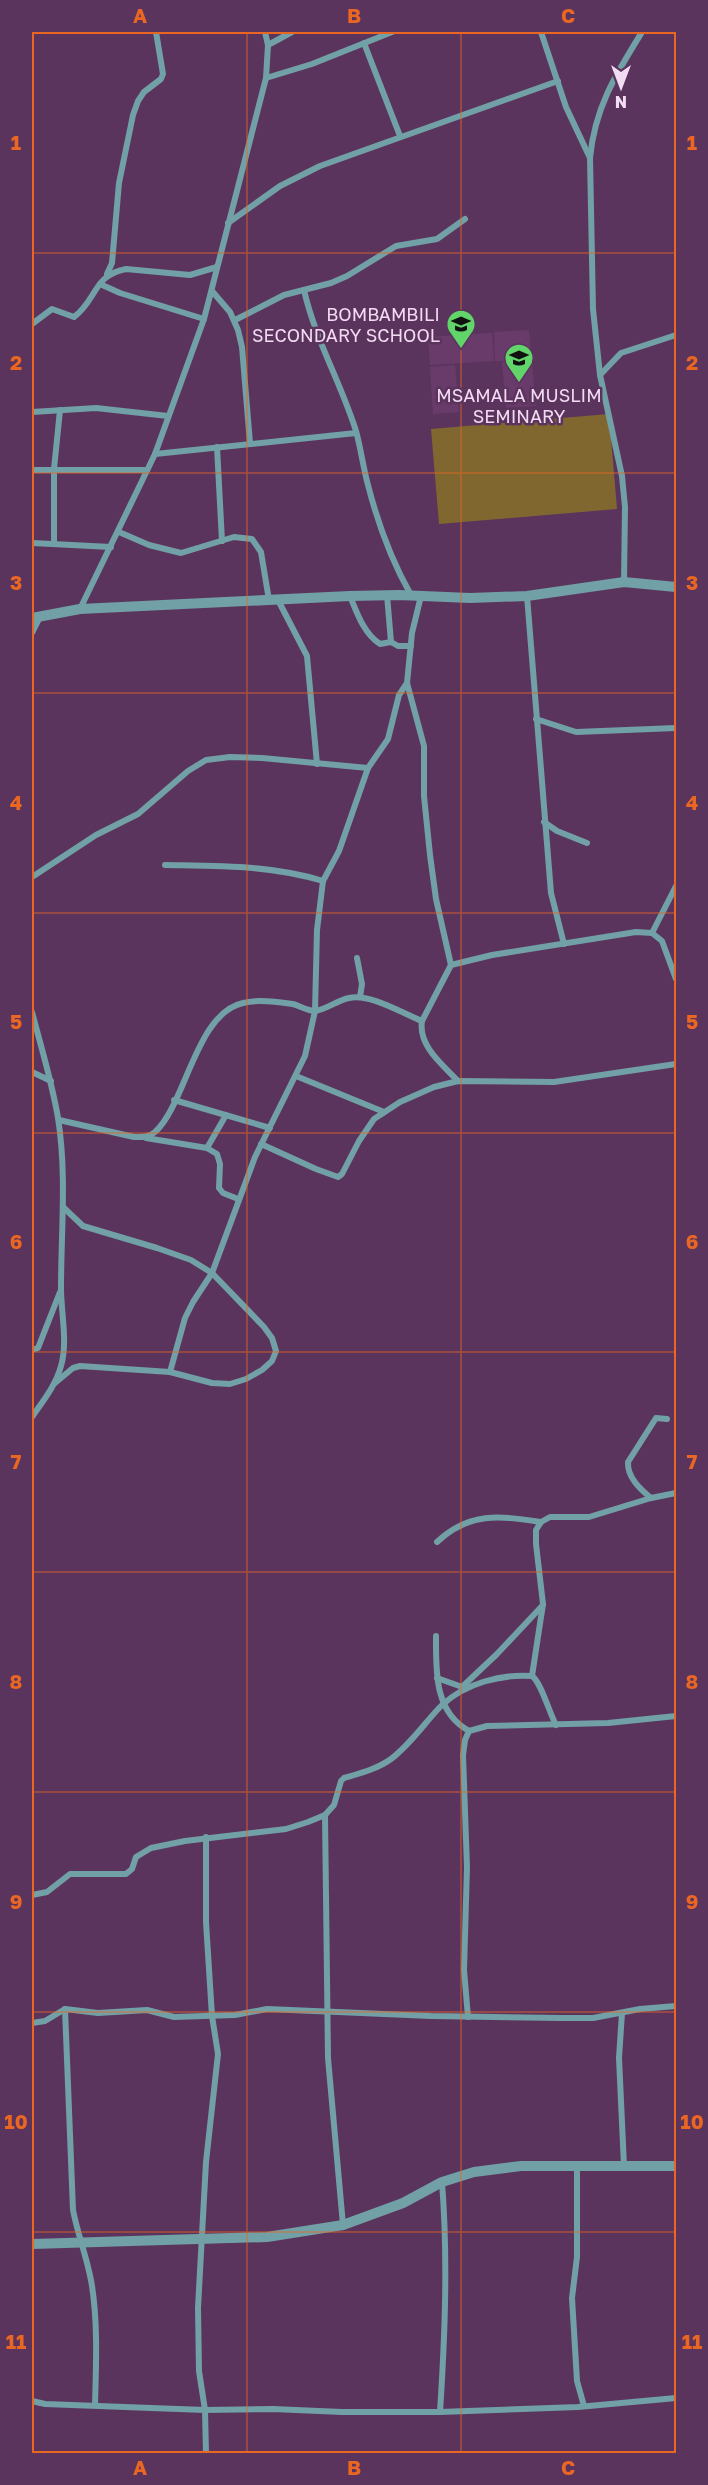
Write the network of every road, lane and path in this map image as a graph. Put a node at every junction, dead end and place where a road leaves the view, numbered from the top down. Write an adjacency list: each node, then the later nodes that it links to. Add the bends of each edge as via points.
1 (156, 32): 16 (street, via 163,74 144,92 133,115 119,183 112,263)
2 (265, 32): 8 (street)
3 (292, 32): 8 (street)
4 (392, 32): 7 (street)
5 (541, 32): 10 (street)
6 (642, 32): 12 (street, via 603,100)
7 (364, 43): 9 (street); 11 (street)
8 (268, 45): 9 (street)
9 (266, 78): 14 (street)
10 (558, 81): 11 (street); 12 (street)
11 (400, 136): 14 (street, via 299,175)
12 (590, 158): 24 (street, via 592,309)
13 (465, 219): 18 (street, via 437,239 396,246 347,276)
14 (228, 223): 15 (street)
15 (217, 267): 16 (street, via 190,275 126,269); 19 (street)
16 (107, 274): 17 (street)
17 (100, 284): 20 (street); 22 (street, via 74,317 52,309)
18 (304, 290): 21 (street, via 268,302); 28 (street)
19 (212, 291): 20 (street); 21 (street)
20 (204, 320): 27 (street)
21 (235, 320): 29 (street, via 242,347)
22 (32, 324)
23 (676, 335): 24 (street, via 621,353)
24 (600, 375): 40 (street, via 622,476)
25 (60, 410): 26 (street); 27 (street, via 96,408); 32 (street)
26 (32, 412)
27 (168, 416): 31 (street)
28 (356, 433): 29 (street); 44 (street, via 384,540)
29 (250, 443): 30 (street)
30 (217, 447): 31 (street); 36 (street)
31 (155, 454): 34 (street)
32 (54, 469): 33 (street); 34 (street); 38 (street)
33 (32, 470)
34 (147, 470): 35 (street)
35 (119, 532): 36 (street, via 181,553); 39 (street)
36 (222, 541): 46 (street, via 234,537 252,539 261,552)
37 (32, 543): 38 (street)
38 (54, 543): 39 (street)
39 (111, 547): 47 (street)
40 (624, 582): 41 (street); 45 (street)
41 (676, 587)
42 (387, 595): 43 (street); 44 (street); 50 (street)
43 (350, 596): 46 (street); 50 (street, via 373,639 380,644)
44 (416, 596): 45 (street); 51 (street)
45 (527, 596): 53 (street)
46 (273, 600): 47 (street); 55 (street, via 307,656)
47 (80, 609): 48 (street)
48 (36, 617): 49 (street)
49 (32, 633)
50 (391, 642): 51 (street)
51 (411, 646): 52 (street)
52 (407, 683): 56 (street, via 399,695 388,739); 66 (street, via 424,746 424,796 436,899)
53 (536, 719): 54 (street, via 576,732); 57 (street)
54 (676, 728)
55 (317, 764): 56 (street); 60 (street, via 262,758 206,760 138,814 96,835)
56 (368, 768): 61 (street, via 339,851)
57 (544, 822): 58 (street); 64 (street, via 551,893)
58 (587, 843)
59 (165, 865): 61 (street, via 263,868)
60 (32, 877)
61 (323, 881): 69 (street)
62 (676, 888): 63 (street)
63 (652, 933): 64 (street); 67 (street, via 662,941)
64 (564, 944): 66 (street)
65 (357, 958): 68 (street)
66 (451, 965): 71 (street)
67 (676, 979)
68 (360, 997): 69 (street); 71 (street)
69 (315, 1011): 74 (street); 77 (street, via 267,1001 243,1002 226,1009 194,1056)
70 (32, 1012): 75 (street)
71 (422, 1021): 76 (street, via 423,1040)
72 (676, 1064): 76 (street, via 554,1082)
73 (32, 1072): 75 (street)
74 (296, 1076): 78 (street); 81 (street)
75 (51, 1081): 80 (street)
76 (458, 1081): 78 (street, via 434,1087)
77 (174, 1100): 79 (street); 82 (street, via 161,1124)
78 (384, 1112): 83 (street, via 358,1141 338,1177)
79 (226, 1115): 81 (street); 84 (street)
80 (59, 1120): 82 (street); 86 (street)
81 (270, 1128): 83 (street)
82 (146, 1137): 84 (street)
83 (261, 1144): 85 (street)
84 (207, 1148): 85 (street, via 220,1159 219,1188)
85 (238, 1199): 87 (street)
86 (63, 1207): 87 (street, via 83,1226 191,1260); 88 (street)
87 (212, 1273): 90 (street, via 185,1318); 90 (street, via 272,1338 276,1351 272,1361 246,1379 230,1384)
88 (61, 1289): 89 (street, via 43,1338 38,1348); 91 (street, via 62,1365)
89 (32, 1350)
90 (170, 1372): 91 (street, via 80,1366)
91 (55, 1383): 92 (street)
92 (32, 1417)
93 (668, 1419): 95 (street, via 656,1418 628,1462 629,1473)
94 (676, 1493): 95 (street)
95 (651, 1498): 96 (street, via 589,1516 550,1517)
96 (541, 1522): 97 (street, via 477,1518 461,1524); 98 (street, via 536,1530 536,1544)
97 (437, 1542)
98 (543, 1604): 100 (street); 102 (street)
99 (436, 1636): 101 (street)
100 (532, 1676): 102 (street, via 484,1681); 105 (street, via 538,1679)
101 (437, 1678): 102 (street); 103 (street)
102 (464, 1688): 103 (street)
103 (443, 1704): 106 (street, via 451,1718); 107 (street, via 393,1758 341,1781 334,1805)
104 (676, 1716): 105 (street)
105 (556, 1725): 106 (street, via 487,1726)
106 (469, 1731): 115 (street, via 463,1755 467,1867 464,1970)
107 (325, 1815): 108 (street, via 286,1829); 112 (street)
108 (206, 1837): 109 (street, via 141,1852 126,1874 70,1874 53,1888); 114 (street)
109 (32, 1896)
110 (676, 2006): 113 (street)
111 (65, 2009): 114 (street, via 98,2013 147,2010 174,2018); 116 (street, via 45,2021); 123 (street, via 72,2188)
112 (327, 2013): 114 (street, via 267,2009); 115 (street); 121 (street)
113 (622, 2013): 115 (street, via 593,2018); 118 (street, via 619,2058)
114 (212, 2016): 122 (street, via 218,2068)
115 (468, 2017)
116 (32, 2023)
117 (577, 2166): 118 (street); 120 (street, via 521,2166 474,2172); 128 (street, via 577,2257 572,2298 577,2381)
118 (624, 2166): 119 (street)
119 (676, 2166)
120 (442, 2182): 121 (street, via 403,2203); 130 (street, via 447,2254)
121 (343, 2225): 122 (street, via 267,2237)
122 (201, 2239): 123 (street); 129 (street, via 198,2343)
123 (80, 2242): 124 (street); 127 (street, via 94,2302)
124 (32, 2244)
125 (676, 2398): 128 (street)
126 (32, 2401): 127 (street)
127 (95, 2405): 129 (street)
128 (584, 2406): 130 (street)
129 (205, 2410): 130 (street); 131 (street)
130 (440, 2412)
131 (206, 2454)

